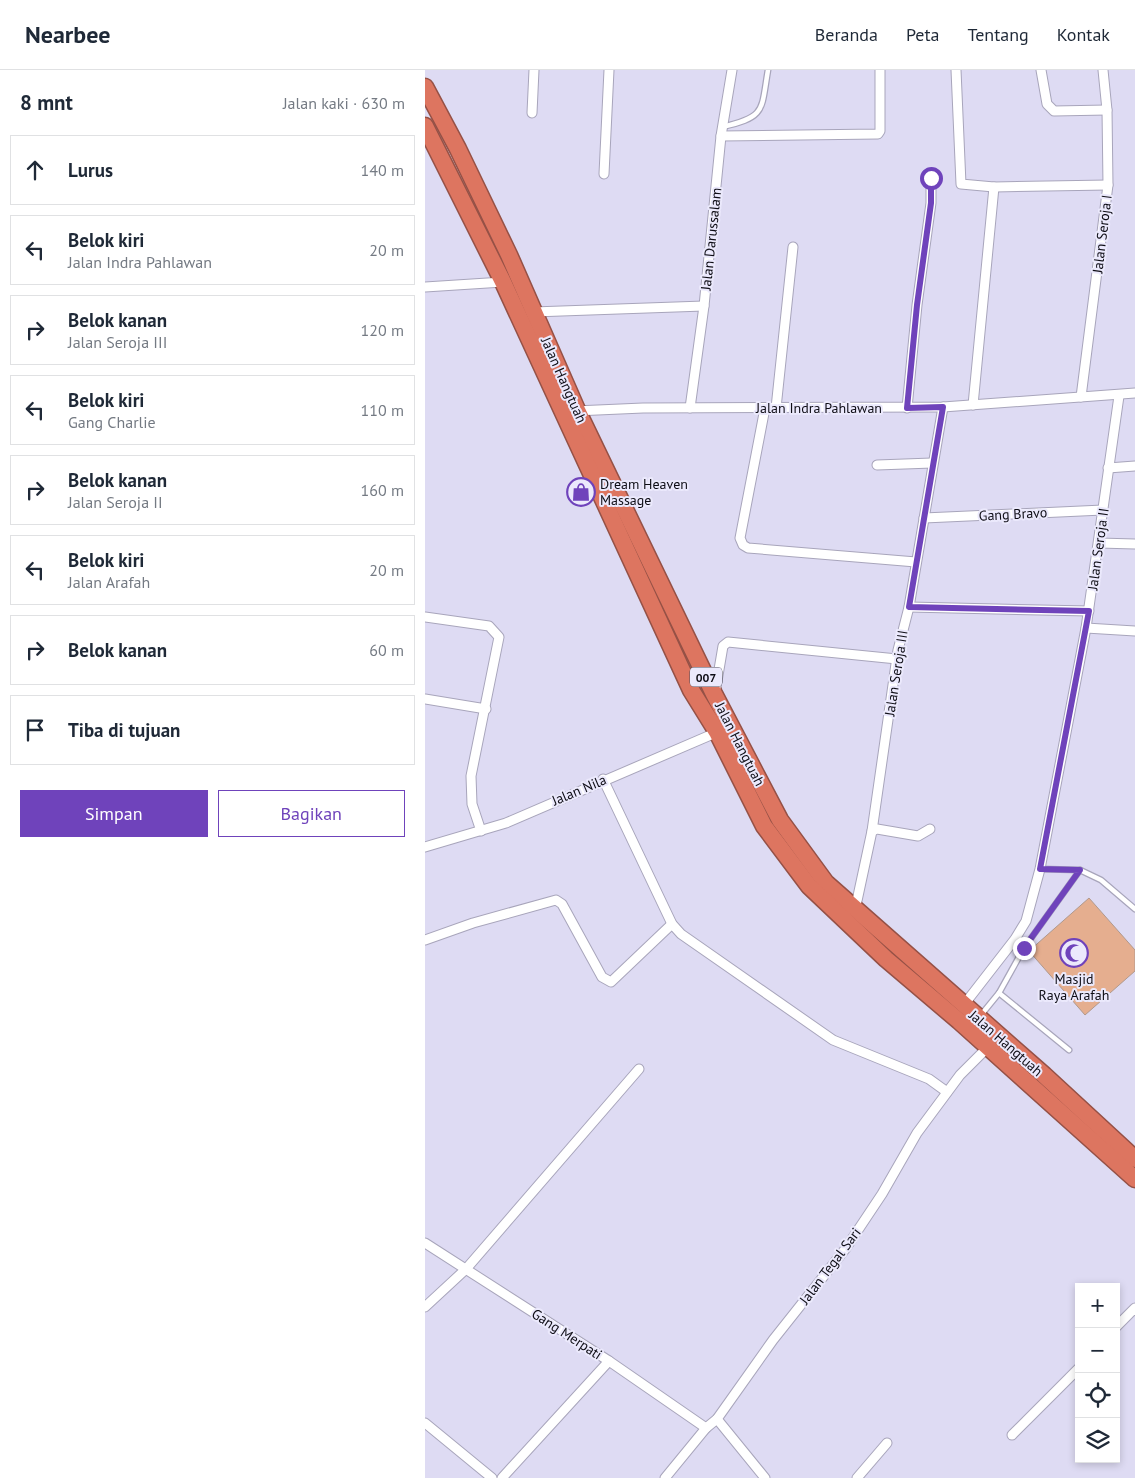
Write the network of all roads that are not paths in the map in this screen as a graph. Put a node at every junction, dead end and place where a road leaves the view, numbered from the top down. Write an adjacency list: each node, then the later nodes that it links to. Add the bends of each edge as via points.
1 (534, 70): 11 (street)
2 (609, 70): 14 (street)
3 (732, 70): 13 (street, Jalan Darussalam)
4 (768, 70): 13 (lane, via 759,112 750,120)
5 (880, 70): 13 (street, via 878,134)
6 (956, 70): 17 (street, via 961,184)
7 (1041, 70): 10 (street, via 1047,104 1054,111)
8 (1103, 70): 10 (street, Jalan Seroja I)
9 (425, 88): 22 (highway, Jalan Hangtuah / 007, via 496,228)
10 (1107, 110): 16 (street, Jalan Seroja I)
11 (532, 113)
12 (425, 126): 19 (highway, Jalan Hangtuah / 007)
13 (722, 132): 21 (street, Jalan Darussalam)
14 (604, 174)
15 (931, 178): 31 (street, via 931,203)
16 (1108, 185): 17 (street); 25 (street, Jalan Seroja I)
17 (994, 187): 26 (street)
18 (793, 247): 30 (street)
19 (503, 282): 20 (street); 32 (highway, Jalan Hangtuah / 007)
20 (425, 287)
21 (705, 306): 22 (street); 28 (street, Jalan Darussalam)
22 (533, 312): 32 (highway, Jalan Hangtuah / 007)
23 (1135, 393): 24 (street, Jalan Indra Pahlawan)
24 (1119, 396): 25 (street, Jalan Indra Pahlawan); 36 (street, Jalan Seroja II)
25 (1081, 397): 26 (street, Jalan Indra Pahlawan)
26 (973, 405): 27 (street, Jalan Indra Pahlawan)
27 (943, 407): 31 (street, Jalan Indra Pahlawan); 33 (street, Jalan Seroja III)
28 (690, 408): 29 (street, Jalan Indra Pahlawan); 32 (street, Jalan Indra Pahlawan)
29 (765, 408): 30 (street, Jalan Indra Pahlawan); 41 (street, via 740,538 743,545)
30 (776, 408): 31 (street, Jalan Indra Pahlawan)
31 (907, 408)
32 (570, 413): 48 (highway, Jalan Hangtuah / 007); 51 (highway, Jalan Hangtuah / 007, via 691,690)
33 (932, 463): 34 (street); 38 (street, Jalan Seroja III)
34 (877, 465)
35 (1135, 466): 36 (street)
36 (1108, 468): 37 (street, Jalan Seroja II)
37 (1103, 510): 38 (street, Gang Bravo); 39 (street, Jalan Seroja II)
38 (924, 518): 41 (street, Jalan Seroja III)
39 (1099, 543): 40 (street); 43 (street, Jalan Seroja II)
40 (1135, 544)
41 (916, 562): 42 (street, Jalan Seroja III)
42 (909, 607): 43 (street); 47 (street, Jalan Seroja III)
43 (1089, 611): 45 (street, Jalan Seroja II)
44 (425, 617): 50 (street, via 489,626 497,633 500,641)
45 (1086, 628): 46 (street); 57 (street, Jalan Seroja II)
46 (1135, 631)
47 (897, 659): 48 (street, via 728,642 723,646); 55 (street, Jalan Seroja III)
48 (714, 694): 51 (highway, Jalan Hangtuah / 007)
49 (425, 699): 50 (street)
50 (486, 709): 54 (street, via 471,776 472,804)
51 (724, 729): 52 (street, Jalan Nila); 60 (highway, Jalan Hangtuah / 007, via 780,820 826,883); 64 (highway, Jalan Hangtuah / 007, via 764,826 809,886)
52 (603, 780): 54 (street, Jalan Nila); 61 (street)
53 (931, 829): 55 (street, via 918,836 877,829)
54 (481, 831): 56 (street, Jalan Nila)
55 (872, 831): 60 (street, Jalan Seroja III)
56 (425, 847)
57 (1040, 869): 58 (lane); 66 (street, Jalan Seroja II, via 1026,921 1005,954)
58 (1080, 870): 59 (lane, via 1101,880); 65 (lane, via 1024,948)
59 (1135, 909)
60 (855, 910): 63 (highway, Jalan Hangtuah / 007)
61 (672, 924): 62 (street, via 611,982 602,977 562,904 556,900); 71 (street, via 681,934 833,1040 929,1079)
62 (425, 940)
63 (899, 948): 64 (highway); 66 (highway, Jalan Hangtuah / 007)
64 (886, 959): 68 (highway, Jalan Hangtuah / 007)
65 (999, 993): 67 (lane); 69 (lane)
66 (963, 1006): 67 (highway, Jalan Hangtuah / 007)
67 (979, 1018): 72 (highway, Jalan Hangtuah / 007)
68 (988, 1047): 71 (street, Jalan Tegal Sari); 73 (highway, Jalan Hangtuah / 007)
69 (1069, 1050)
70 (639, 1069): 75 (street)
71 (947, 1092): 81 (street, Jalan Tegal Sari, via 917,1132 882,1194 846,1248 773,1340)
72 (1135, 1159)
73 (1135, 1179)
74 (425, 1243): 75 (street, Gang Merpati)
75 (466, 1269): 76 (street); 79 (street, Gang Merpati)
76 (425, 1308)
77 (1135, 1308): 78 (street)
78 (1120, 1323)
79 (609, 1361): 83 (street, Gang Merpati); 87 (street)
80 (1075, 1372): 84 (street)
81 (717, 1419): 83 (street, Jalan Tegal Sari); 89 (street)
82 (427, 1427): 86 (street)
83 (705, 1428): 88 (street, Jalan Tegal Sari)
84 (1012, 1435)
85 (887, 1443): 90 (street)
86 (492, 1478)
87 (501, 1478)
88 (665, 1478)
89 (765, 1478)
90 (857, 1478)

